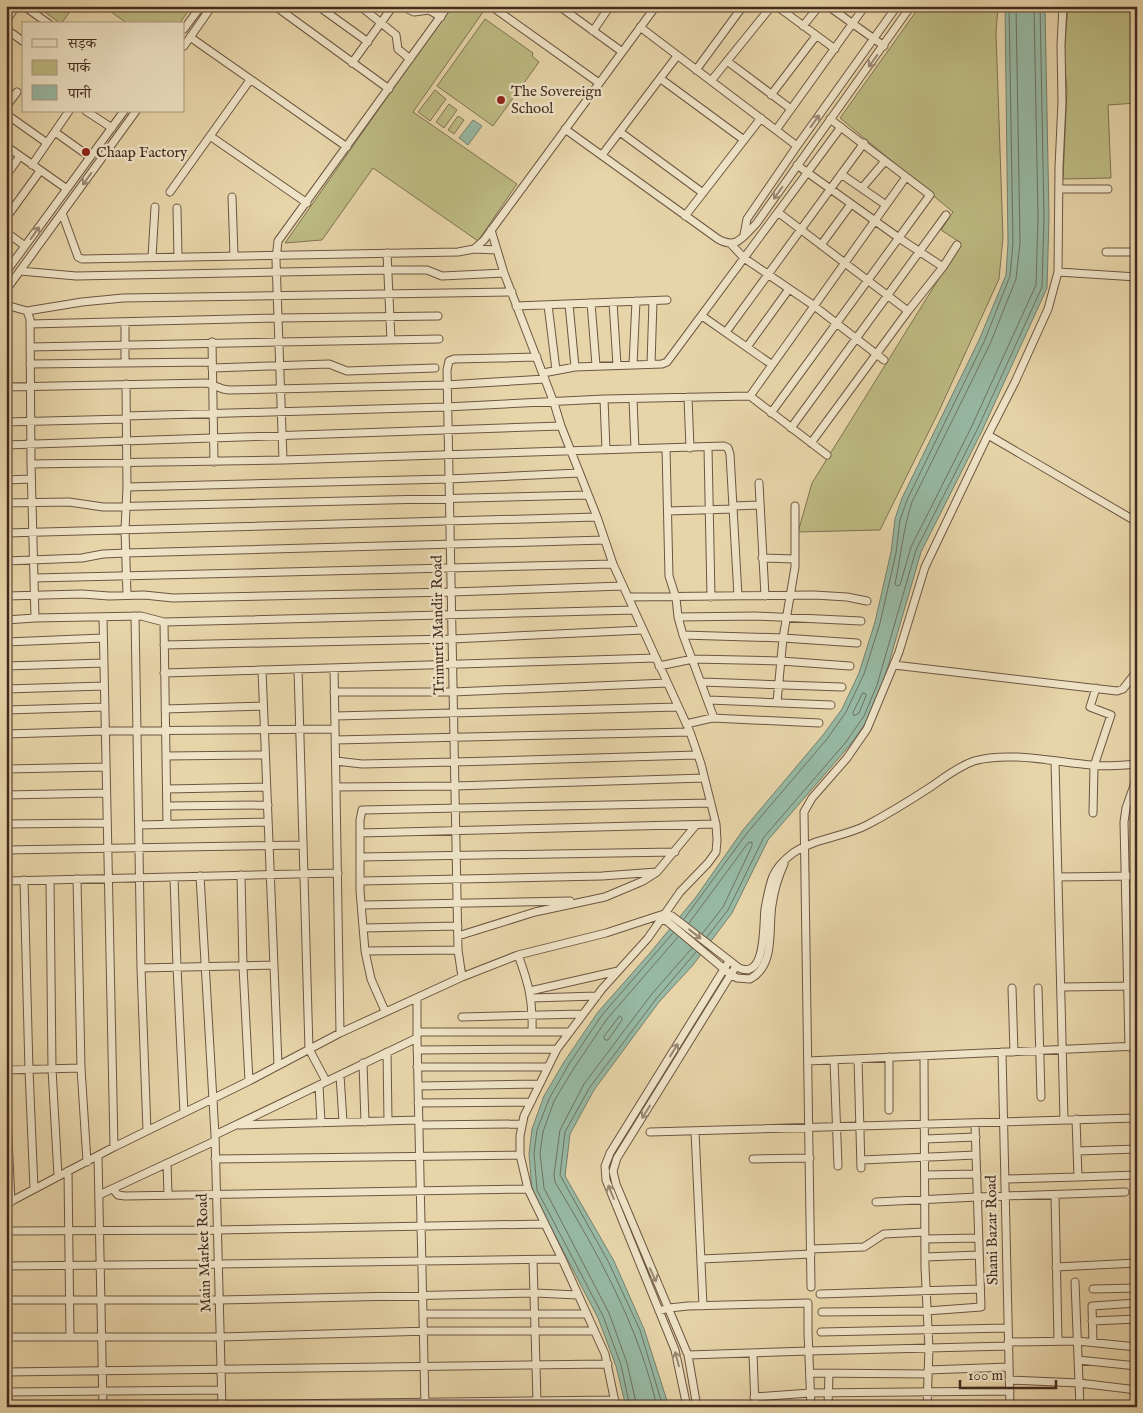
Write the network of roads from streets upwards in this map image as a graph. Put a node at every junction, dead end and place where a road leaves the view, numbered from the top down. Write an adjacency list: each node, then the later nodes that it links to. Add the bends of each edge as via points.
1 (16, 6): 25 (street)
2 (24, 6): 26 (street)
3 (201, 6): 31 (street)
4 (212, 6): 35 (street)
5 (275, 6): 46 (street)
6 (318, 6): 38 (street)
7 (360, 6): 27 (street)
8 (393, 6): 27 (street)
9 (402, 6): 22 (street, via 414,12)
10 (448, 6): 24 (street)
11 (491, 6): 23 (street)
12 (559, 6): 33 (street)
13 (610, 6): 33 (street)
14 (656, 6): 30 (street)
15 (744, 6): 47 (street)
16 (819, 6): 29 (street)
17 (828, 6): 28 (street)
18 (865, 6): 28 (street)
19 (897, 6): 36 (street)
20 (911, 6): 40 (street)
21 (1063, 6): 91 (street)
22 (430, 8): 24 (street)
23 (500, 9): 51 (street)
24 (441, 17): 44 (street)
25 (6, 21)
26 (46, 22)
27 (382, 22): 38 (street); 44 (street, via 396,35 398,49)
28 (853, 24): 36 (street); 41 (street)
29 (803, 26): 34 (street); 45 (street, via 777,8 770,8)
30 (640, 27): 42 (street); 43 (street)
31 (185, 28)
32 (6, 29): 37 (street)
33 (593, 30): 42 (street)
34 (816, 36): 41 (street); 54 (street)
35 (190, 37): 39 (street); 49 (street)
36 (874, 39): 40 (street); 75 (street, one-way to 36)
37 (22, 41)
38 (368, 42): 46 (street)
39 (185, 44)
40 (884, 46): 63 (street, one-way to 63)
41 (835, 49): 56 (street)
42 (621, 51): 51 (street)
43 (677, 56): 47 (street); 48 (street)
44 (410, 59): 52 (street)
45 (727, 61): 50 (street); 54 (street)
46 (352, 63): 52 (street)
47 (696, 70): 50 (street)
48 (661, 79): 69 (street); 71 (street)
49 (250, 80): 70 (street); 76 (street)
50 (711, 81): 62 (street)
51 (599, 83): 66 (street)
52 (389, 89): 76 (street)
53 (17, 92): 55 (street)
54 (772, 94): 56 (street)
55 (6, 107)
56 (791, 109): 67 (street)
57 (68, 112): 68 (street)
58 (88, 112): 65 (street)
59 (123, 112): 65 (street)
60 (135, 112): 101 (street, one-way to 101)
61 (6, 114): 72 (street)
62 (761, 118): 67 (street); 71 (street)
63 (830, 119): 64 (street); 82 (street)
64 (841, 127): 73 (street); 84 (street)
65 (112, 128): 79 (street)
66 (565, 129): 77 (street); 107 (street)
67 (776, 130): 75 (street)
68 (55, 132): 72 (street); 79 (street)
69 (620, 132): 77 (street); 94 (street)
70 (210, 136): 93 (street); 96 (street)
71 (744, 140): 94 (street)
72 (47, 143): 81 (street)
73 (864, 143): 80 (street); 85 (street)
74 (6, 146): 78 (street)
75 (797, 146): 110 (street, via 747,219)
76 (347, 147): 96 (street)
77 (602, 155): 104 (street)
78 (20, 156): 81 (street); 86 (street)
79 (90, 157): 90 (street)
80 (885, 161): 87 (street); 89 (street)
81 (32, 165): 83 (street)
82 (797, 165): 84 (street); 110 (street, one-way to 110, via 756,224)
83 (40, 171): 90 (street); 105 (street)
84 (808, 173): 88 (street); 102 (street)
85 (841, 174): 88 (street); 89 (street)
86 (6, 176)
87 (906, 177): 98 (street); 111 (street, via 930,194)
88 (830, 188): 97 (street); 108 (street)
89 (862, 188): 98 (street)
90 (67, 189): 115 (street, one-way to 90)
91 (1059, 189): 92 (street); 133 (street)
92 (1108, 190)
93 (170, 192)
94 (703, 193): 104 (street)
95 (232, 197): 123 (street)
96 (307, 203): 122 (street, via 278,241)
97 (851, 204): 106 (street); 113 (street)
98 (886, 205): 106 (street)
99 (155, 207): 125 (street)
100 (177, 208): 124 (street)
101 (62, 213): 125 (street, via 78,257 82,259); 131 (street)
102 (778, 213): 108 (street); 126 (street)
103 (946, 215): 118 (street)
104 (685, 216): 112 (street)
105 (6, 218)
106 (874, 220): 111 (street); 127 (street)
107 (491, 230): 116 (street); 117 (street)
108 (800, 230): 113 (street); 135 (street)
109 (6, 232): 115 (street)
110 (744, 235): 112 (street)
111 (899, 238): 118 (street); 137 (street)
112 (731, 244): 126 (street)
113 (821, 245): 127 (street)
114 (957, 245): 129 (street)
115 (25, 246): 128 (street)
116 (474, 249): 117 (street); 121 (street)
117 (497, 250): 134 (street)
118 (919, 252): 129 (street); 143 (street)
119 (1106, 252): 120 (street)
120 (1137, 252)
121 (387, 253): 122 (street); 130 (street)
122 (276, 254): 123 (street); 132 (street)
123 (234, 255): 124 (street)
124 (178, 256): 125 (street)
125 (152, 257)
126 (744, 258): 135 (street); 157 (street)
127 (844, 263): 137 (street); 152 (street)
128 (8, 267)
129 (943, 267): 154 (street)
130 (388, 270): 132 (street); 134 (street, via 427,270 442,276); 141 (street)
131 (20, 271): 132 (street, via 76,276); 139 (street)
132 (276, 271): 142 (street)
133 (1058, 272): 136 (street); 209 (street, via 1048,309)
134 (504, 273): 140 (street)
135 (767, 274): 138 (street); 163 (street)
136 (1137, 277)
137 (867, 281): 143 (street); 161 (street)
138 (789, 289): 152 (street); 171 (street)
139 (6, 290)
140 (512, 292): 141 (street); 153 (street)
141 (389, 294): 142 (street); 158 (street)
142 (277, 295): 155 (street, via 123,298); 159 (street)
143 (887, 295): 154 (street); 164 (street)
144 (667, 300): 146 (street)
145 (636, 301): 146 (street); 147 (street); 183 (street)
146 (653, 301): 177 (street)
147 (613, 302): 148 (street); 182 (street)
148 (591, 303): 149 (street); 181 (street)
149 (569, 304): 151 (street); 184 (street)
150 (6, 305): 155 (street)
151 (548, 305): 153 (street); 186 (street)
152 (813, 305): 161 (street); 178 (street)
153 (516, 306): 173 (street)
154 (908, 311): 172 (street)
155 (27, 312): 162 (street)
156 (438, 316): 158 (street)
157 (702, 316): 163 (street); 177 (street, via 667,362)
158 (390, 317): 159 (street); 166 (street)
159 (278, 318): 160 (street); 167 (street)
160 (125, 323): 162 (street); 169 (street)
161 (836, 323): 164 (street); 202 (street)
162 (30, 324): 170 (street)
163 (726, 332): 171 (street)
164 (857, 338): 172 (street); 207 (street)
165 (439, 339): 166 (street)
166 (391, 340): 167 (street)
167 (279, 341): 168 (street); 180 (street)
168 (212, 342): 169 (street); 179 (street)
169 (125, 344): 170 (street); 175 (street)
170 (30, 346): 176 (street)
171 (747, 347): 178 (street)
172 (878, 354): 174 (street); 213 (street)
173 (537, 357): 187 (street); 190 (street, Trimurti Mandir Road, via 450,359)
174 (884, 360)
175 (125, 363): 176 (street); 179 (street)
176 (30, 364): 192 (street)
177 (651, 364): 183 (street)
178 (771, 364): 194 (street)
179 (212, 365): 180 (street); 189 (street)
180 (280, 365): 185 (street, via 329,364 347,371); 193 (street)
181 (596, 365): 182 (street); 184 (street)
182 (617, 365): 183 (street)
183 (633, 365)
184 (575, 367): 186 (street)
185 (435, 368)
186 (556, 370): 187 (street)
187 (544, 376): 190 (street); 198 (street)
188 (126, 384): 189 (street); 192 (street); 203 (street)
189 (212, 384): 193 (street, via 223,390); 201 (street)
190 (446, 385): 193 (street); 199 (street, Trimurti Mandir Road)
191 (6, 387): 192 (street)
192 (30, 387): 204 (street)
193 (280, 388): 200 (street)
194 (750, 396): 195 (street); 202 (street)
195 (688, 397): 197 (street); 218 (street)
196 (604, 399): 197 (street); 198 (street); 221 (street)
197 (633, 399): 219 (street)
198 (554, 403): 199 (street); 206 (street)
199 (446, 407): 200 (street); 208 (street, Trimurti Mandir Road)
200 (281, 411): 201 (street); 210 (street)
201 (214, 413): 203 (street); 211 (street)
202 (770, 413): 207 (street)
203 (126, 417): 204 (street); 212 (street)
204 (30, 421): 205 (street); 214 (street)
205 (6, 422)
206 (561, 426): 208 (street); 220 (street)
207 (791, 428): 213 (street)
208 (447, 430): 210 (street); 222 (street, Trimurti Mandir Road)
209 (988, 435): 246 (street); 296 (street, via 925,566)
210 (282, 436): 211 (street); 224 (street)
211 (214, 438): 212 (street); 226 (street)
212 (126, 441): 214 (street); 225 (street)
213 (811, 443): 223 (street)
214 (31, 444): 215 (street); 227 (street)
215 (6, 445)
216 (708, 446): 218 (street); 241 (street, via 724,446 729,451); 242 (street)
217 (666, 448): 218 (street); 219 (street); 243 (street)
218 (690, 448)
219 (635, 449): 221 (street)
220 (570, 450): 221 (street); 222 (street); 228 (street)
221 (606, 450)
222 (447, 455): 224 (street); 230 (street, Trimurti Mandir Road)
223 (827, 455)
224 (284, 460): 226 (street)
225 (127, 462): 226 (street); 227 (street); 233 (street)
226 (214, 462)
227 (31, 464): 229 (street)
228 (579, 473): 230 (street); 234 (street)
229 (31, 479): 231 (street); 236 (street)
230 (448, 479): 233 (street); 235 (street, Trimurti Mandir Road)
231 (6, 480)
232 (758, 483): 238 (street)
233 (127, 487): 239 (street)
234 (588, 495): 235 (street); 244 (street)
235 (448, 498): 239 (street); 245 (street, Trimurti Mandir Road)
236 (32, 502): 237 (street); 239 (street); 248 (street)
237 (6, 503)
238 (760, 505): 241 (street); 253 (street)
239 (126, 506): 247 (street)
240 (795, 506): 254 (street)
241 (733, 508): 242 (street); 267 (street)
242 (708, 510): 243 (street); 270 (street)
243 (668, 511): 271 (street, via 668,567)
244 (597, 517): 245 (street); 250 (street)
245 (449, 521): 247 (street); 251 (street, Trimurti Mandir Road)
246 (1137, 522)
247 (125, 530): 248 (street); 252 (street)
248 (32, 533): 249 (street); 255 (street)
249 (6, 534)
250 (605, 540): 251 (street); 257 (street)
251 (450, 543): 252 (street); 258 (street, Trimurti Mandir Road)
252 (126, 553): 255 (street); 259 (street)
253 (762, 558): 254 (street); 268 (street)
254 (796, 559): 264 (street)
255 (34, 560): 256 (street); 260 (street)
256 (6, 561)
257 (613, 564): 258 (street); 261 (street)
258 (450, 567): 259 (street); 262 (street, Trimurti Mandir Road)
259 (126, 576): 260 (street); 266 (street)
260 (34, 578): 263 (street)
261 (623, 586): 262 (street); 269 (street)
262 (450, 592): 266 (street, via 173,598); 275 (street, Trimurti Mandir Road)
263 (34, 595): 265 (street); 266 (street); 279 (street)
264 (790, 595): 268 (street); 272 (street); 276 (street)
265 (6, 596)
266 (127, 596)
267 (738, 596): 268 (street); 270 (street)
268 (765, 596)
269 (628, 597): 271 (street); 273 (street)
270 (710, 597): 271 (street)
271 (676, 598): 278 (street)
272 (867, 601)
273 (634, 610): 275 (street); 283 (street)
274 (135, 616): 277 (street); 282 (street); 332 (street)
275 (451, 616): 282 (street); 287 (street, Trimurti Mandir Road)
276 (786, 616): 278 (street); 281 (street); 286 (street)
277 (103, 617): 279 (street); 285 (street)
278 (678, 617): 284 (street)
279 (35, 618): 280 (street)
280 (6, 620)
281 (861, 621)
282 (164, 622): 290 (street)
283 (643, 630): 287 (street); 291 (street)
284 (683, 635): 286 (street); 292 (street)
285 (103, 638): 288 (street); 294 (street)
286 (783, 638): 289 (street); 293 (street)
287 (452, 639): 290 (street); 295 (street, Trimurti Mandir Road)
288 (6, 642)
289 (857, 643)
290 (164, 645): 304 (street)
291 (656, 658): 295 (street); 298 (street)
292 (693, 659): 293 (street); 298 (street); 305 (street)
293 (781, 661): 299 (street); 307 (street)
294 (104, 663): 297 (street); 308 (street)
295 (452, 665): 300 (street); 313 (street, Trimurti Mandir Road)
296 (894, 665): 310 (street); 371 (street, via 859,743 806,805)
297 (6, 666)
298 (660, 666): 306 (street)
299 (850, 666)
300 (334, 668): 301 (street); 312 (street)
301 (298, 669): 302 (street); 327 (street)
302 (262, 670): 304 (street); 317 (street)
303 (1137, 671): 310 (street, via 1121,690)
304 (164, 673): 319 (street)
305 (702, 682): 307 (street); 314 (street)
306 (667, 683): 313 (street); 320 (street)
307 (778, 685): 309 (street); 315 (street)
308 (104, 686): 311 (street); 318 (street)
309 (842, 687)
310 (1096, 688): 344 (street, via 1090,707 1112,715)
311 (6, 689)
312 (334, 692): 313 (street); 323 (street)
313 (453, 692): 322 (street, Trimurti Mandir Road)
314 (709, 700): 315 (street); 324 (street)
315 (777, 702): 316 (street)
316 (831, 705)
317 (263, 706): 319 (street); 329 (street)
318 (105, 707): 321 (street); 330 (street)
319 (164, 708): 331 (street)
320 (678, 708): 322 (street); 326 (street)
321 (6, 710)
322 (453, 714): 323 (street); 335 (street, Trimurti Mandir Road)
323 (335, 716): 328 (street)
324 (714, 718): 325 (street); 326 (street)
325 (819, 723)
326 (686, 724): 333 (street)
327 (299, 729): 328 (street); 329 (street); 369 (street)
328 (335, 729): 336 (street)
329 (264, 730): 331 (street); 337 (street)
330 (105, 731): 332 (street); 334 (street); 345 (street)
331 (165, 731): 332 (street); 339 (street)
332 (137, 732): 365 (street)
333 (690, 732): 335 (street); 338 (street)
334 (6, 734)
335 (454, 737): 336 (street); 342 (street, Trimurti Mandir Road)
336 (335, 740): 340 (street)
337 (265, 755): 339 (street); 350 (street)
338 (697, 755): 342 (street); 348 (street)
339 (166, 756): 352 (street)
340 (336, 761): 342 (street, via 362,764); 351 (street)
341 (1055, 761): 344 (street); 371 (street, via 1004,758 974,761 865,826); 389 (street)
342 (454, 762): 349 (street, Trimurti Mandir Road)
343 (1137, 764): 344 (street)
344 (1094, 766): 359 (street)
345 (106, 767): 346 (street); 353 (street)
346 (6, 769)
347 (1137, 777): 385 (street, via 1124,822)
348 (704, 778): 349 (street); 355 (street)
349 (455, 786): 351 (street); 358 (street, Trimurti Mandir Road)
350 (266, 787): 352 (street); 356 (street)
351 (336, 787): 379 (street)
352 (167, 789): 357 (street)
353 (106, 793): 354 (street); 361 (street)
354 (6, 795)
355 (711, 803): 358 (street); 364 (street)
356 (268, 805): 357 (street); 360 (street)
357 (167, 806): 363 (street)
358 (455, 807): 367 (street, Trimurti Mandir Road); 368 (street, via 362,810)
359 (1093, 813)
360 (268, 822): 363 (street); 370 (street)
361 (107, 823): 362 (street); 372 (street)
362 (6, 824)
363 (167, 824): 365 (street)
364 (716, 824): 366 (street); 400 (street, via 716,852 680,892)
365 (139, 825): 373 (street)
366 (696, 825): 367 (street); 375 (street)
367 (456, 831): 368 (street); 376 (street, Trimurti Mandir Road)
368 (360, 834): 377 (street)
369 (303, 845): 370 (street); 381 (street)
370 (269, 846): 373 (street); 382 (street)
371 (804, 846): 378 (street); 445 (street)
372 (108, 848): 373 (street); 374 (street); 390 (street)
373 (139, 848): 387 (street)
374 (6, 850)
375 (675, 852): 376 (street); 380 (street)
376 (456, 856): 377 (street); 391 (street, Trimurti Mandir Road)
377 (360, 857): 396 (street)
378 (785, 860): 407 (street, via 778,867 769,889 763,945 758,960 746,970); 414 (street, via 772,906 768,955 760,973 750,980 737,978)
379 (338, 872): 381 (street); 430 (street)
380 (657, 872): 391 (street); 397 (street, via 643,882)
381 (304, 873): 382 (street); 434 (street)
382 (270, 874): 383 (street); 408 (street)
383 (241, 875): 384 (street); 409 (street)
384 (200, 876): 388 (street); 411 (street, Main Market Road)
385 (1124, 876): 386 (street); 389 (street); 416 (street)
386 (1137, 876)
387 (140, 877): 388 (street); 390 (street); 412 (street)
388 (174, 877): 410 (street)
389 (1058, 877): 418 (street)
390 (108, 878): 394 (street); 488 (street)
391 (457, 878): 396 (street); 398 (street, Trimurti Mandir Road)
392 (24, 880): 393 (street); 395 (street); 453 (street)
393 (50, 880): 394 (street); 451 (street)
394 (77, 880): 450 (street)
395 (6, 881)
396 (361, 881): 399 (street)
397 (589, 901): 398 (street); 403 (street, via 535,912)
398 (457, 902): 399 (street); 401 (street, Trimurti Mandir Road)
399 (363, 905): 402 (street)
400 (664, 917): 406 (street); 407 (street, one-way to 407); 413 (street); 414 (street)
401 (458, 926): 402 (street); 403 (street, Trimurti Mandir Road)
402 (364, 928): 405 (street)
403 (458, 936): 404 (street, Trimurti Mandir Road)
404 (458, 950): 405 (street); 415 (street, Trimurti Mandir Road)
405 (365, 951): 424 (street, via 371,979)
406 (518, 955): 415 (street); 421 (street)
407 (732, 963): 414 (street)
408 (274, 965): 409 (street); 447 (street)
409 (243, 966): 411 (street); 455 (street)
410 (177, 967): 411 (street); 412 (street); 465 (street)
411 (205, 967): 461 (street, Main Market Road)
412 (142, 968): 482 (street)
413 (618, 970): 421 (street); 422 (street)
414 (727, 971): 562 (street, one-way to 562, via 613,1171); 563 (street, one-way to 414, via 606,1180 605,1166)
415 (462, 977): 423 (street)
416 (1128, 986): 417 (street); 418 (street); 432 (street)
417 (1137, 986)
418 (1061, 987): 436 (street)
419 (1012, 988): 440 (street)
420 (1038, 988): 437 (street)
421 (531, 994): 422 (street); 426 (street)
422 (597, 996): 425 (street)
423 (417, 998): 424 (street); 431 (street)
424 (386, 1011): 430 (street)
425 (583, 1014): 426 (street); 429 (street)
426 (533, 1015): 427 (street); 428 (street)
427 (462, 1017)
428 (532, 1032): 429 (street); 431 (street)
429 (569, 1032): 433 (street)
430 (340, 1033): 434 (street)
431 (417, 1035): 435 (street); 438 (street)
432 (1133, 1047): 436 (street)
433 (557, 1048): 435 (street); 449 (street)
434 (309, 1049): 447 (street); 456 (street)
435 (417, 1050): 448 (street)
436 (1063, 1050): 437 (street); 467 (street)
437 (1040, 1051): 440 (street); 460 (street)
438 (387, 1052): 446 (street); 469 (street)
439 (1002, 1052): 440 (street); 441 (street); 473 (street, Shani Bazar Road)
440 (1014, 1052)
441 (924, 1056): 442 (street); 477 (street)
442 (888, 1058): 443 (street); 464 (street)
443 (858, 1059): 444 (street); 479 (street)
444 (834, 1060): 445 (street); 480 (street)
445 (808, 1061): 481 (street)
446 (363, 1064): 454 (street); 471 (street)
447 (278, 1065): 455 (street)
448 (417, 1067): 449 (street); 458 (street)
449 (547, 1067): 457 (street)
450 (81, 1068): 451 (street); 500 (street)
451 (52, 1069): 453 (street); 508 (street)
452 (6, 1070): 453 (street)
453 (29, 1070): 513 (street)
454 (340, 1075): 456 (street); 470 (street)
455 (249, 1081): 461 (street)
456 (323, 1083): 474 (street); 478 (street)
457 (539, 1084): 458 (street); 462 (street)
458 (418, 1086): 463 (street)
459 (6, 1094): 524 (street)
460 (1041, 1097)
461 (212, 1099): 465 (street); 486 (street, Main Market Road)
462 (530, 1102): 463 (street); 475 (street)
463 (418, 1103): 472 (street)
464 (889, 1110)
465 (184, 1113): 482 (street)
466 (1137, 1118): 468 (street)
467 (1064, 1120): 468 (street); 473 (street)
468 (1076, 1120): 490 (street)
469 (388, 1121): 471 (street); 472 (street)
470 (343, 1122): 471 (street); 474 (street)
471 (365, 1122)
472 (419, 1122): 475 (street); 494 (street)
473 (1003, 1122): 476 (street); 510 (street, Shani Bazar Road)
474 (321, 1123): 478 (street)
475 (522, 1124): 491 (street)
476 (975, 1124): 477 (street); 485 (street)
477 (924, 1125): 479 (street); 487 (street)
478 (235, 1126): 486 (street)
479 (860, 1126): 480 (street); 499 (street)
480 (837, 1127): 481 (street); 502 (street)
481 (809, 1128): 483 (street); 496 (street)
482 (147, 1131): 488 (street)
483 (694, 1131): 484 (street); 537 (street)
484 (650, 1132)
485 (976, 1137): 487 (street); 492 (street)
486 (215, 1138): 497 (street, Main Market Road); 501 (street)
487 (925, 1140): 495 (street)
488 (114, 1147): 493 (street)
489 (1137, 1149): 490 (street)
490 (1078, 1151): 509 (street)
491 (520, 1155): 494 (street); 512 (street)
492 (976, 1155): 495 (street); 505 (street)
493 (98, 1156): 500 (street); 517 (street)
494 (419, 1156): 497 (street); 514 (street)
495 (925, 1157): 499 (street); 506 (street)
496 (810, 1158): 498 (street); 533 (street)
497 (215, 1159): 518 (street, Main Market Road)
498 (754, 1159)
499 (861, 1160): 503 (street)
500 (87, 1162): 504 (street)
501 (167, 1163): 511 (street); 519 (street)
502 (838, 1166)
503 (861, 1168)
504 (68, 1171): 508 (street); 529 (street)
505 (977, 1174): 506 (street); 521 (street)
506 (925, 1175): 522 (street)
507 (1137, 1175): 509 (street)
508 (58, 1176): 513 (street)
509 (1078, 1177): 510 (street)
510 (1005, 1179): 520 (street, Shani Bazar Road)
511 (112, 1188): 517 (street); 519 (street, via 120,1196)
512 (528, 1188): 514 (street); 525 (street)
513 (34, 1189): 524 (street)
514 (420, 1192): 518 (street); 526 (street)
515 (1125, 1192): 516 (street)
516 (1055, 1194): 520 (street); 545 (street)
517 (99, 1195): 530 (street)
518 (216, 1195): 519 (street); 527 (street, Main Market Road)
519 (168, 1196)
520 (1005, 1196): 521 (street); 571 (street, Shani Bazar Road)
521 (977, 1197): 522 (street); 532 (street)
522 (925, 1200): 523 (street); 531 (street)
523 (876, 1202)
524 (8, 1203)
525 (544, 1224): 526 (street); 536 (street)
526 (421, 1227): 527 (street); 539 (street)
527 (217, 1230): 530 (street); 540 (street, Main Market Road)
528 (6, 1231): 529 (street)
529 (69, 1231): 530 (street); 542 (street)
530 (101, 1231): 543 (street)
531 (925, 1236): 532 (street); 533 (street, via 884,1234 864,1247); 535 (street)
532 (978, 1238): 534 (street)
533 (811, 1252): 537 (street); 547 (street)
534 (979, 1255): 535 (street); 549 (street)
535 (925, 1257): 551 (street)
536 (562, 1259): 538 (street); 554 (street)
537 (701, 1259): 561 (street)
538 (533, 1260): 539 (street); 552 (street)
539 (422, 1261): 540 (street); 555 (street)
540 (218, 1264): 543 (street); 559 (street, Main Market Road)
541 (1137, 1264): 545 (street)
542 (69, 1265): 543 (street); 544 (street); 557 (street)
543 (101, 1265): 558 (street)
544 (6, 1266)
545 (1056, 1266): 581 (street)
546 (1075, 1282): 582 (street)
547 (811, 1287)
548 (1137, 1288): 550 (street)
549 (980, 1289): 551 (street); 564 (street, via 981,1307)
550 (1092, 1289)
551 (926, 1292): 553 (street); 564 (street)
552 (534, 1293): 554 (street); 555 (street); 566 (street)
553 (820, 1294)
554 (578, 1295): 568 (street)
555 (423, 1296): 559 (street); 567 (street)
556 (6, 1300): 557 (street)
557 (70, 1300): 558 (street); 578 (street)
558 (102, 1300): 559 (street); 579 (street)
559 (219, 1300): 580 (street, Main Market Road)
560 (1137, 1303): 570 (street, via 1092,1306)
561 (703, 1306): 562 (street); 587 (street, via 808,1303)
562 (668, 1308): 563 (street); 589 (street)
563 (659, 1311): 619 (street, one-way to 563, via 675,1350)
564 (927, 1311): 565 (street); 572 (street)
565 (822, 1312)
566 (534, 1313): 567 (street); 568 (street); 573 (street)
567 (423, 1314): 575 (street)
568 (586, 1314): 574 (street)
569 (1137, 1319): 570 (street)
570 (1092, 1321): 583 (street)
571 (1008, 1328): 572 (street); 584 (street, Shani Bazar Road)
572 (928, 1329): 576 (street); 586 (street)
573 (535, 1330): 574 (street); 575 (street); 593 (street)
574 (594, 1331): 591 (street)
575 (423, 1332): 580 (street); 592 (street)
576 (822, 1332)
577 (6, 1337): 578 (street)
578 (70, 1337): 579 (street)
579 (102, 1337): 580 (street); 597 (street)
580 (220, 1337): 596 (street, Main Market Road)
581 (1058, 1341): 582 (street); 584 (street)
582 (1077, 1341): 583 (street); 590 (street)
583 (1093, 1342): 585 (street)
584 (1008, 1344): 586 (street); 595 (street, Shani Bazar Road)
585 (1137, 1347)
586 (929, 1348): 587 (street); 599 (street)
587 (809, 1350): 588 (street); 600 (street)
588 (753, 1353): 589 (street); 612 (street)
589 (688, 1355): 620 (street)
590 (1078, 1360): 594 (street); 603 (street)
591 (608, 1364): 593 (street); 614 (street)
592 (424, 1366): 593 (street); 596 (street); 615 (street)
593 (536, 1366): 613 (street)
594 (1137, 1366)
595 (1009, 1367): 599 (street); 602 (street, Shani Bazar Road)
596 (221, 1370): 597 (street); 604 (street, Main Market Road)
597 (103, 1371): 598 (street); 606 (street)
598 (6, 1372)
599 (928, 1372): 601 (street); 611 (street)
600 (810, 1373): 601 (street); 609 (street)
601 (829, 1373): 610 (street)
602 (1009, 1380): 603 (street); 607 (street, Shani Bazar Road)
603 (1079, 1383): 605 (street); 626 (street)
604 (221, 1390): 606 (street); 618 (street, Main Market Road)
605 (1137, 1390)
606 (103, 1391): 608 (street); 617 (street)
607 (1010, 1391): 611 (street); 625 (street, Shani Bazar Road)
608 (6, 1392)
609 (810, 1393): 610 (street); 612 (street); 622 (street)
610 (828, 1393): 611 (street); 623 (street)
611 (928, 1393): 624 (street)
612 (754, 1397): 621 (street)
613 (537, 1401): 614 (street); 615 (street)
614 (616, 1403)
615 (424, 1404): 618 (street)
616 (6, 1406): 617 (street)
617 (103, 1406): 618 (street)
618 (222, 1406)
619 (687, 1407)
620 (697, 1407)
621 (755, 1407)
622 (810, 1407)
623 (828, 1407)
624 (927, 1407)
625 (1010, 1407)
626 (1080, 1407)

